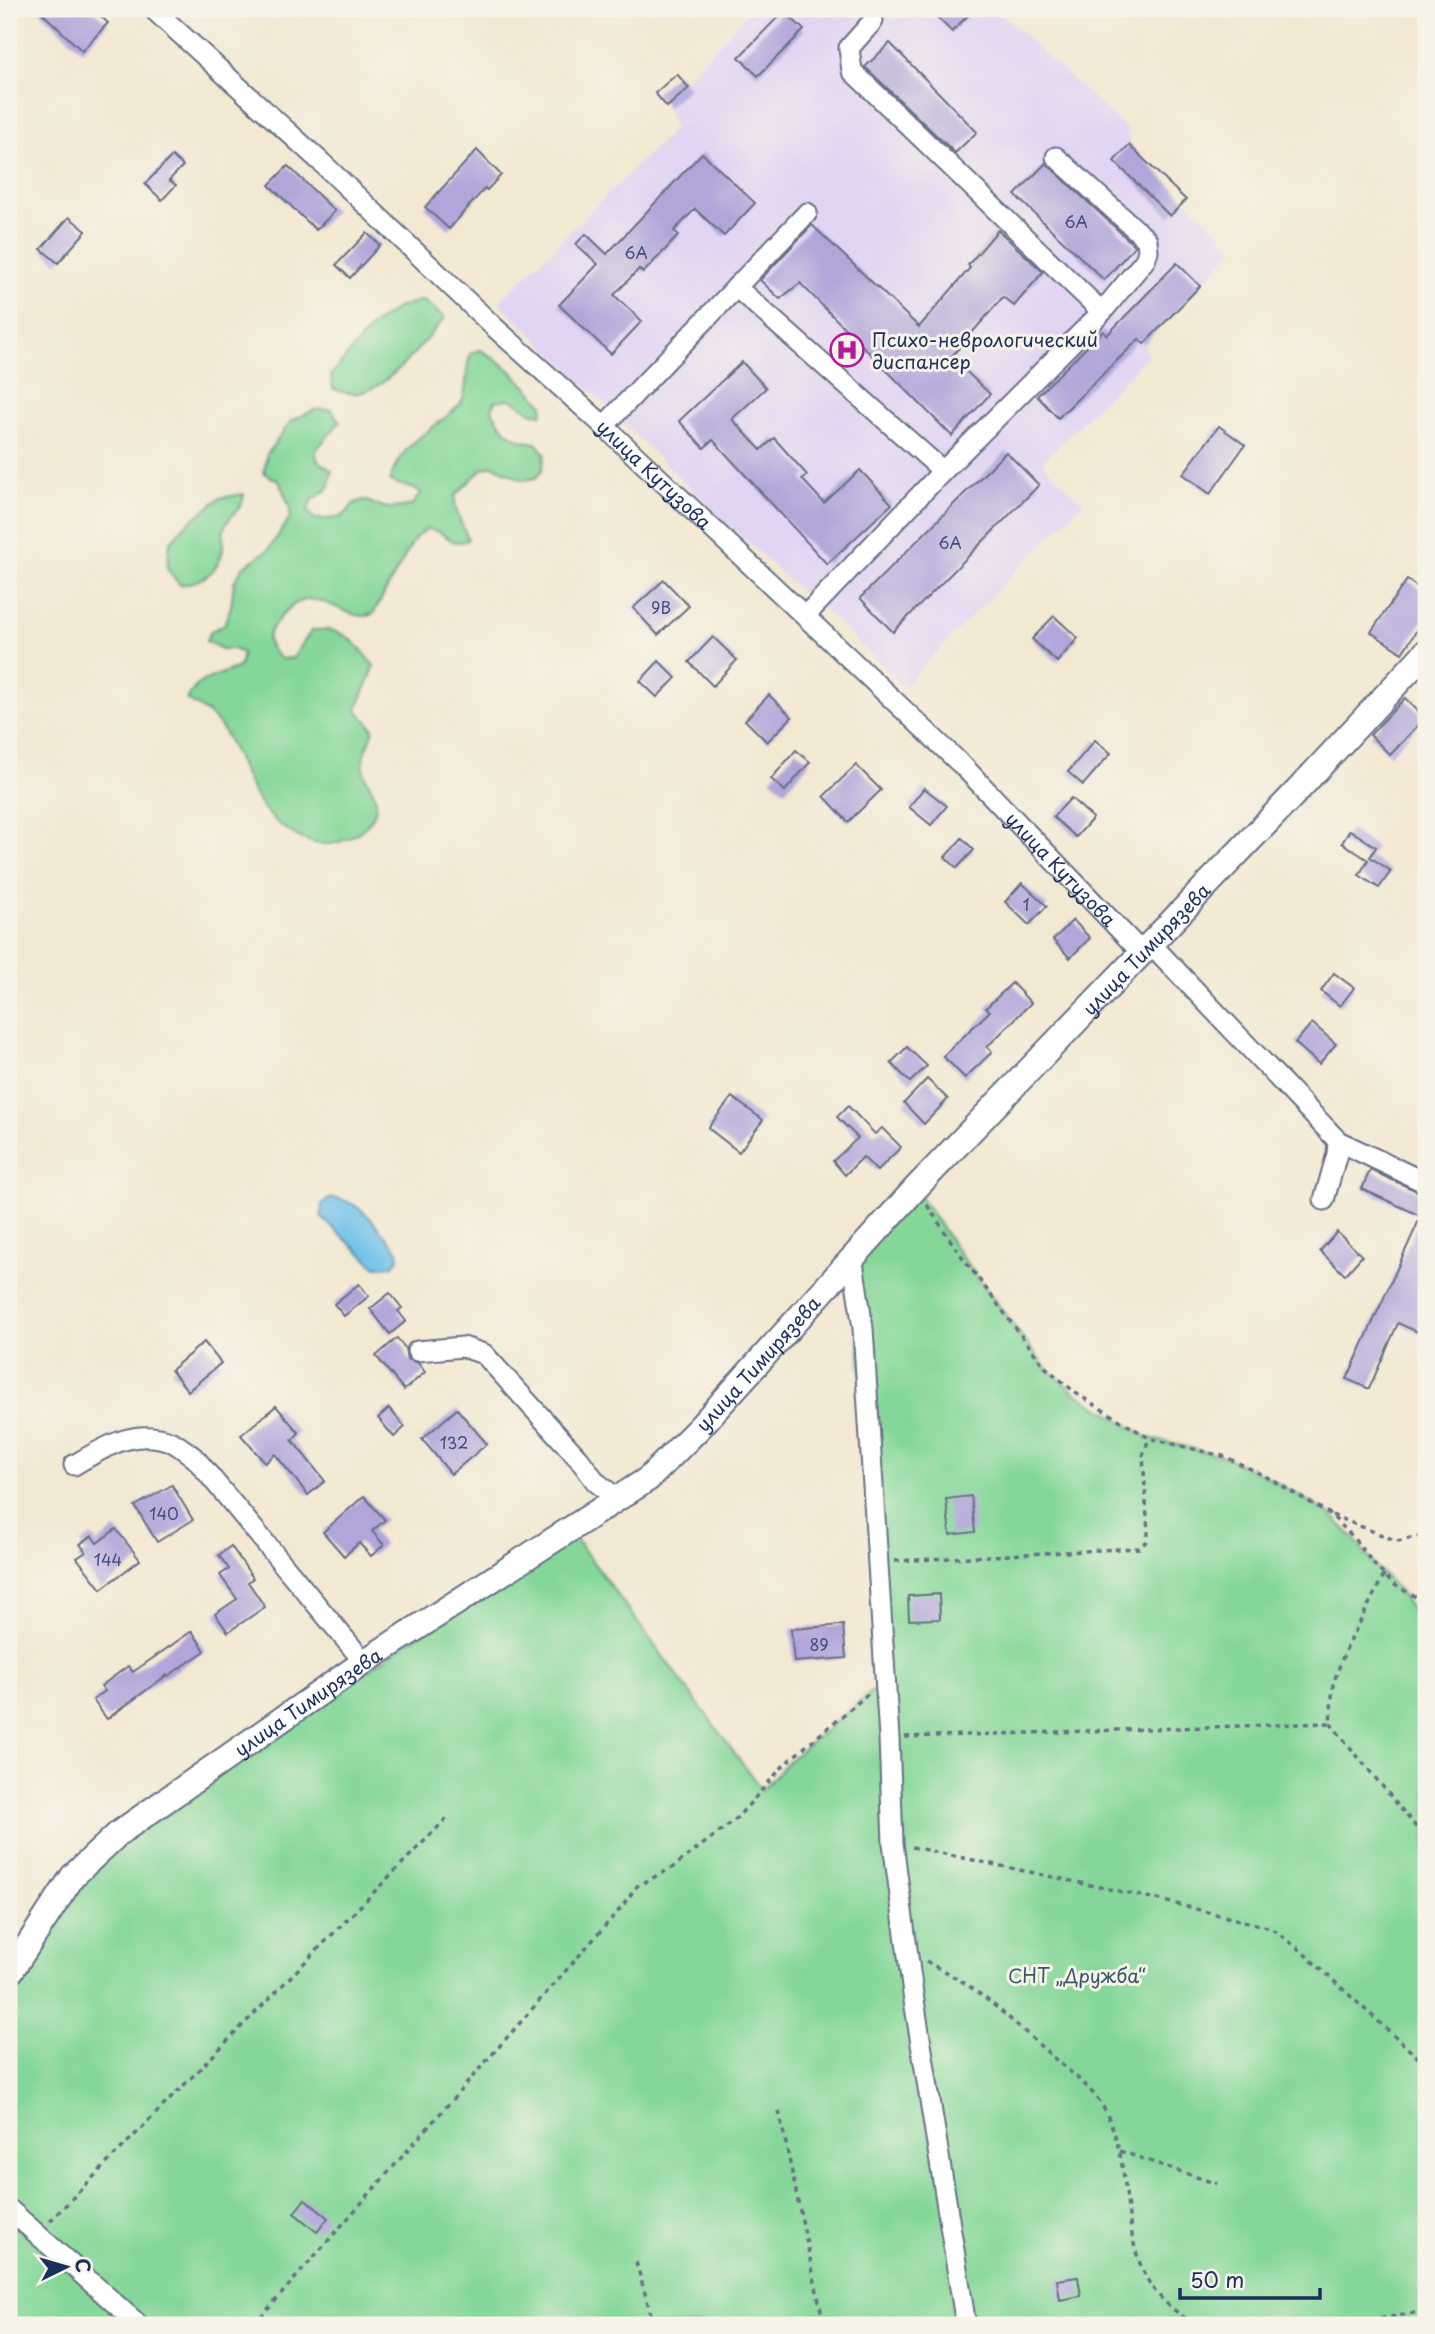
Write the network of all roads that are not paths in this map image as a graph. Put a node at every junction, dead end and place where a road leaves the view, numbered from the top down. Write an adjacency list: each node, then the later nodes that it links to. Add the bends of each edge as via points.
1 (153, 9): 7 (street, улица Кутузова)
2 (873, 21): 6 (street, via 849,48 852,71)
3 (1056, 157): 6 (street, via 1147,240 1145,260)
4 (807, 213): 5 (street)
5 (736, 287): 7 (street); 8 (street)
6 (1102, 312): 8 (street)
7 (604, 426): 9 (street, улица Кутузова)
8 (943, 471): 9 (street)
9 (805, 616): 11 (street, улица Кутузова)
10 (1426, 652): 11 (main road, улица Тимирязева)
11 (1146, 948): 12 (street, улица Кутузова); 15 (main road, улица Тимирязева)
12 (1338, 1141): 13 (street); 14 (street)
13 (1426, 1183)
14 (1324, 1200)
15 (852, 1256): 18 (main road, улица Тимирязева, via 699,1427 648,1479); 23 (street, via 863,1328 893,1843)
16 (417, 1352): 18 (street, via 463,1347 484,1354 596,1482)
17 (74, 1465): 19 (street, via 115,1441 144,1436 173,1443 195,1458)
18 (618, 1499): 19 (main road, улица Тимирязева)
19 (364, 1662): 20 (main road, улица Тимирязева, via 118,1833 73,1876)
20 (9, 1974)
21 (9, 2209): 22 (street)
22 (139, 2325)
23 (965, 2325)

